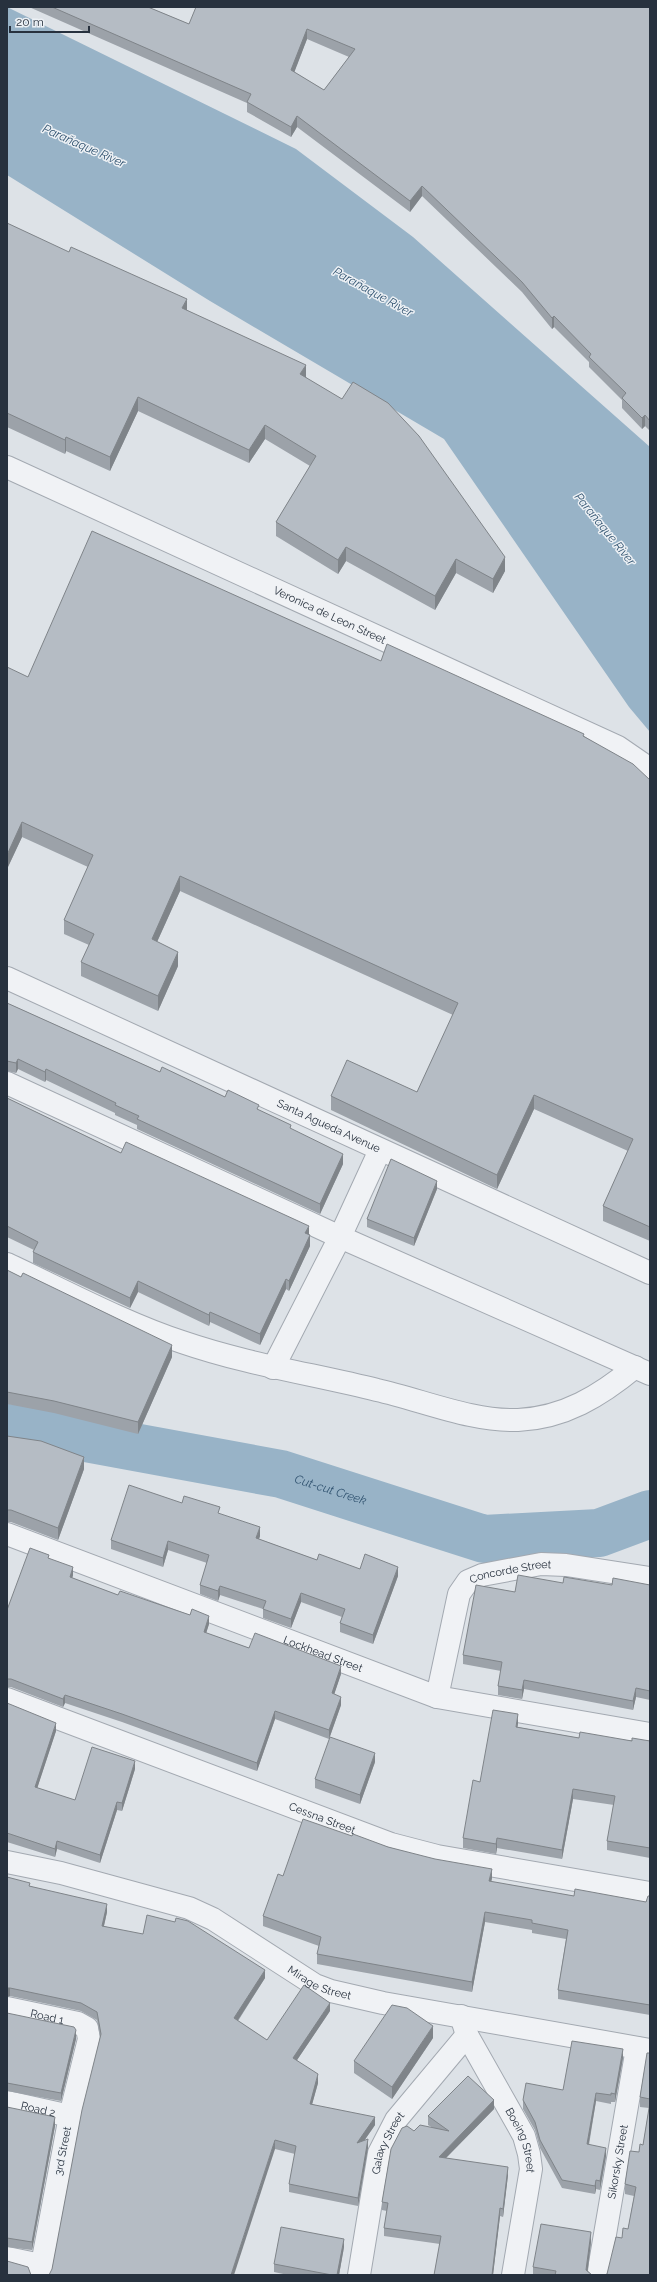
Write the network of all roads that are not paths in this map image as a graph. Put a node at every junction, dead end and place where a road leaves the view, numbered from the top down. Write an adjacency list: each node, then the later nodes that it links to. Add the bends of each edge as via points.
1 (7, 467): 2 (street, Veronica de Leon Street, via 618,747)
2 (650, 769)
3 (7, 978): 5 (street, Santa Agueda Avenue)
4 (7, 1083): 6 (street)
5 (380, 1150): 6 (street); 8 (street, Santa Agueda Avenue)
6 (340, 1237): 9 (street); 10 (street)
7 (7, 1264): 9 (street, via 150,1330 182,1342)
8 (650, 1273)
9 (273, 1368): 10 (street, via 377,1390 487,1419 518,1420 544,1417 576,1408)
10 (642, 1371)
11 (7, 1534): 13 (street, Lockhead Street)
12 (650, 1578): 13 (street, Concorde Street, via 566,1564 541,1564 482,1575 468,1582 459,1594)
13 (437, 1697): 15 (street, Lockhead Street)
14 (7, 1699): 17 (street, Cessna Street, via 391,1844 437,1856)
15 (650, 1734)
16 (7, 1862): 19 (street, Mirage Street, via 61,1873 189,1908 213,1919 315,1985)
17 (650, 1893)
18 (7, 2008): 20 (street, Road 1, via 78,2023)
19 (464, 2025): 21 (street, Mirage Street); 26 (street, Galaxy Street, via 386,2135 379,2153); 27 (street, Boeing Street, via 524,2136 529,2154 530,2169)
20 (87, 2028): 23 (street, 3rd Street, via 89,2039)
21 (643, 2049): 28 (street, Sikorsky Street)
22 (7, 2102): 23 (street, Road 2)
23 (70, 2116): 25 (street, 3rd Street)
24 (7, 2258): 25 (street)
25 (40, 2270)
26 (359, 2275)
27 (513, 2275)
28 (598, 2275)

